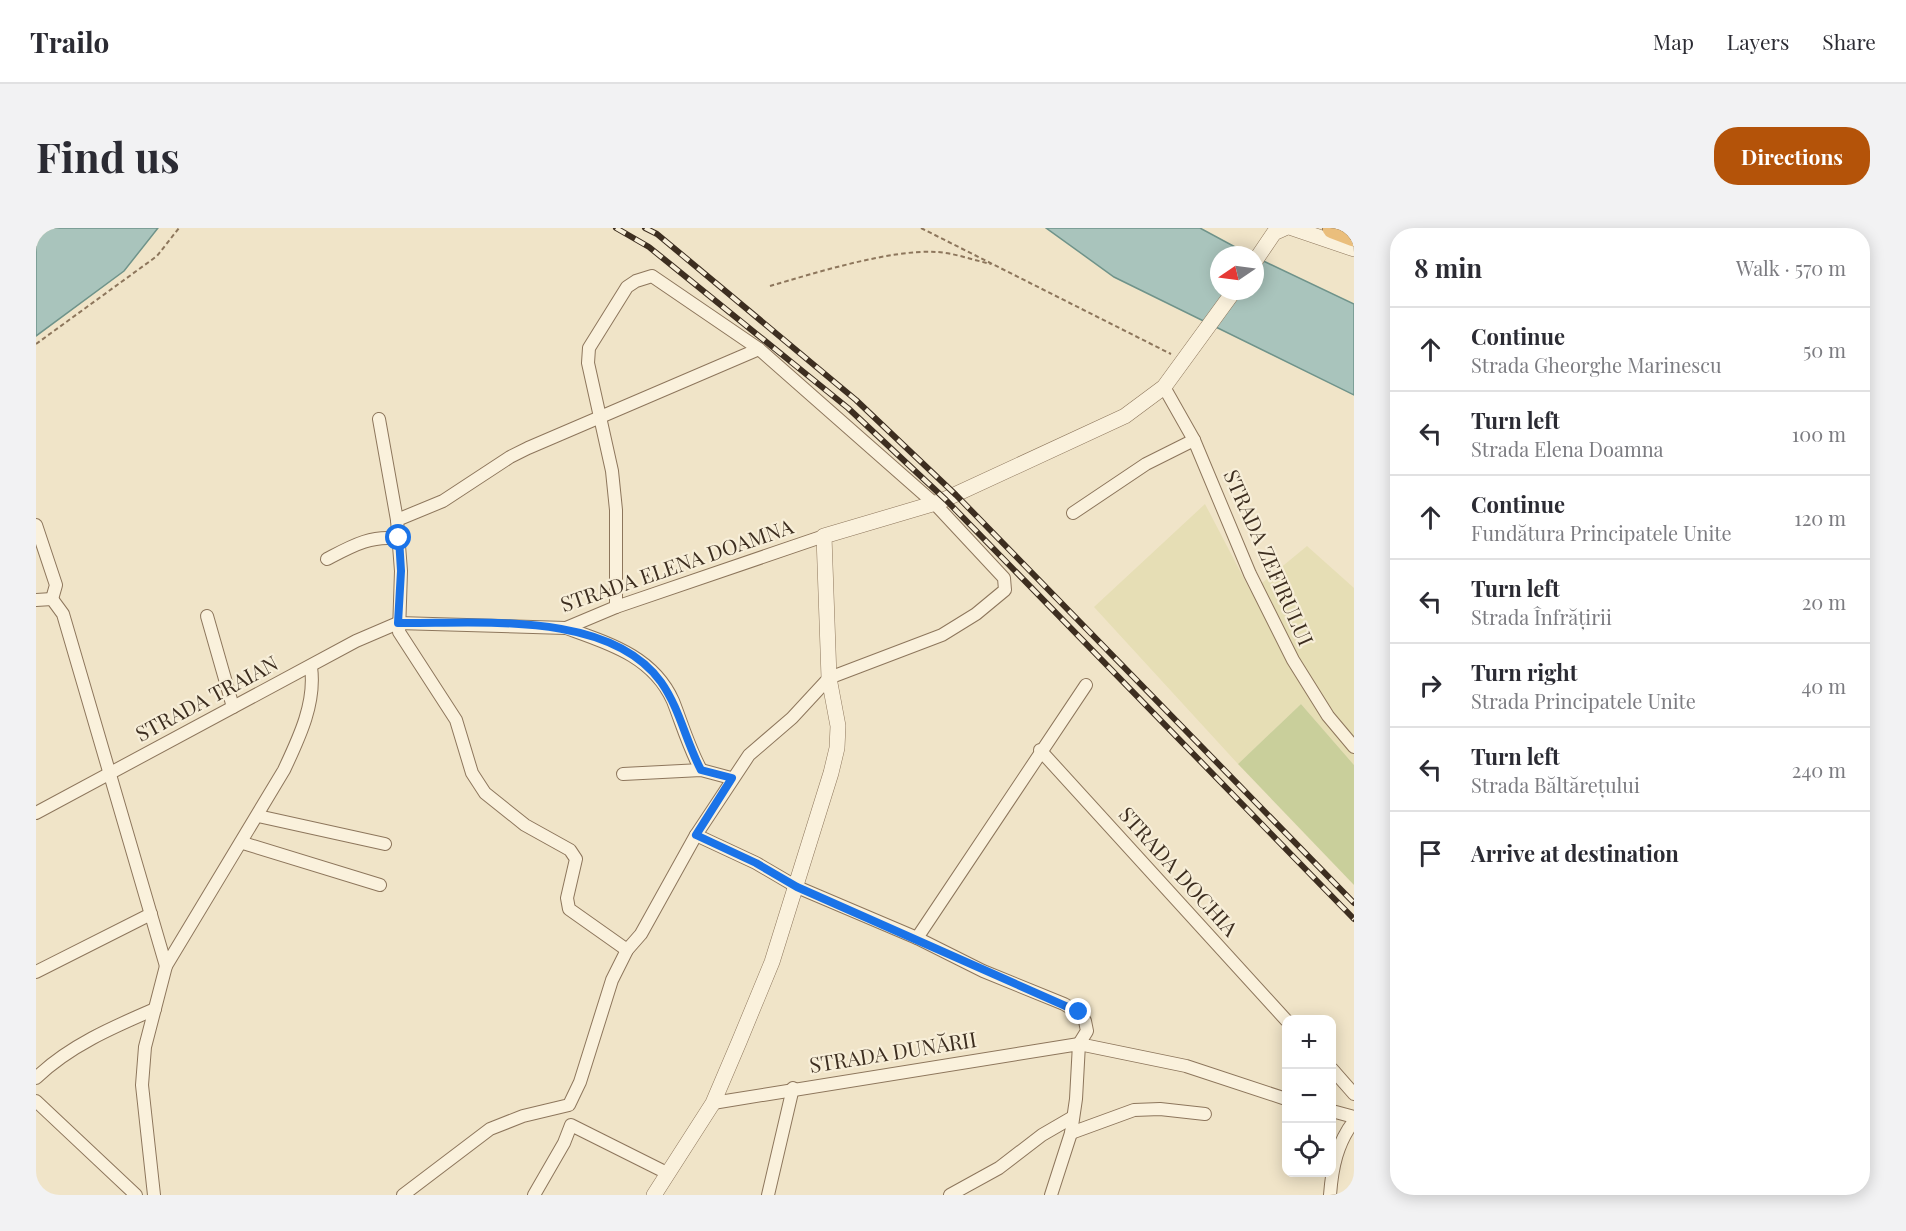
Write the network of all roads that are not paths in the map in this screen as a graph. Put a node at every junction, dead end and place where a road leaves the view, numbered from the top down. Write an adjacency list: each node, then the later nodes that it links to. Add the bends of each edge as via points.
1 (1285, 228): 5 (street, via 1275,232)
2 (1292, 228): 6 (street)
3 (1333, 228): 4 (highway)
4 (1354, 236)
5 (1264, 248)
6 (1354, 249)
7 (1227, 300): 9 (street)
8 (759, 349): 10 (street); 10 (street, via 652,276 636,281 627,287 589,348 588,363); 13 (street)
9 (1164, 387): 12 (street, STRADA ZEFIRULUI); 13 (street, via 1117,421)
10 (600, 416): 15 (street, via 510,457 443,501); 22 (street, via 615,491)
11 (379, 419): 15 (street)
12 (1194, 440): 14 (street, via 1146,465); 30 (street, STRADA ZEFIRULUI, via 1250,574 1293,660 1328,716)
13 (935, 504): 17 (street); 27 (street, via 1004,578 1005,590 942,635)
14 (1073, 513)
15 (397, 520): 18 (street)
16 (36, 525): 20 (street, via 56,585)
17 (824, 536): 22 (street, STRADA ELENA DOAMNA); 27 (street)
18 (399, 538): 19 (street, via 384,536 356,544); 24 (street)
19 (327, 559)
20 (52, 599): 21 (street); 33 (street, via 60,606 67,625)
21 (36, 600)
22 (616, 608): 25 (street, STRADA ELENA DOAMNA)
23 (207, 616): 29 (street)
24 (398, 623): 25 (street, STRADA ELENA DOAMNA); 26 (street, STRADA TRAIAN); 45 (street, via 402,638 456,720 472,773 485,793 525,825 570,850 576,859 567,898 569,909)
25 (566, 628): 32 (street, via 620,648 645,663 672,699)
26 (310, 667): 29 (street, STRADA TRAIAN); 37 (street, via 313,683 298,740)
27 (829, 678): 35 (street, via 792,718 749,755); 42 (street, via 838,726 837,748)
28 (1086, 685): 31 (street)
29 (233, 707): 33 (street, STRADA TRAIAN)
30 (1354, 747)
31 (1040, 750): 44 (street); 49 (street, STRADA DOCHIA)
32 (701, 770): 34 (street); 35 (street)
33 (111, 773): 36 (street, STRADA TRAIAN); 43 (street)
34 (623, 774)
35 (732, 778): 38 (street)
36 (36, 813)
37 (258, 816): 39 (street); 40 (street)
38 (696, 835): 42 (street); 45 (street, via 653,914)
39 (243, 843): 41 (street); 46 (street)
40 (385, 843)
41 (380, 885)
42 (797, 887): 44 (street); 57 (street)
43 (151, 914): 46 (street); 47 (street)
44 (917, 938): 50 (street, via 983,972 1079,1012 1087,1031)
45 (627, 950): 58 (street, via 612,980)
46 (166, 966): 48 (street)
47 (36, 972)
48 (154, 1009): 52 (street, via 94,1037); 67 (street, via 142,1085)
49 (1282, 1015)
50 (1079, 1044): 53 (street, STRADA DUNĂRII); 55 (street, via 1186,1066); 61 (street)
51 (1336, 1074): 54 (street)
52 (36, 1078)
53 (794, 1088): 57 (street, STRADA DUNĂRII); 71 (street)
54 (1354, 1094)
55 (1282, 1097)
56 (36, 1101): 66 (street)
57 (713, 1103): 65 (street)
58 (569, 1105): 63 (street); 68 (street, via 490,1128)
59 (1336, 1112): 62 (street)
60 (1205, 1114): 64 (street, via 1134,1110)
61 (1073, 1117): 64 (street); 72 (street, via 999,1168)
62 (1354, 1119): 74 (street, via 1339,1147)
63 (571, 1125): 65 (street); 69 (street)
64 (1071, 1133): 73 (street)
65 (668, 1173): 70 (street)
66 (136, 1195)
67 (154, 1195)
68 (403, 1195)
69 (534, 1195)
70 (654, 1195)
71 (768, 1195)
72 (951, 1195)
73 (1051, 1195)
74 (1330, 1195)

